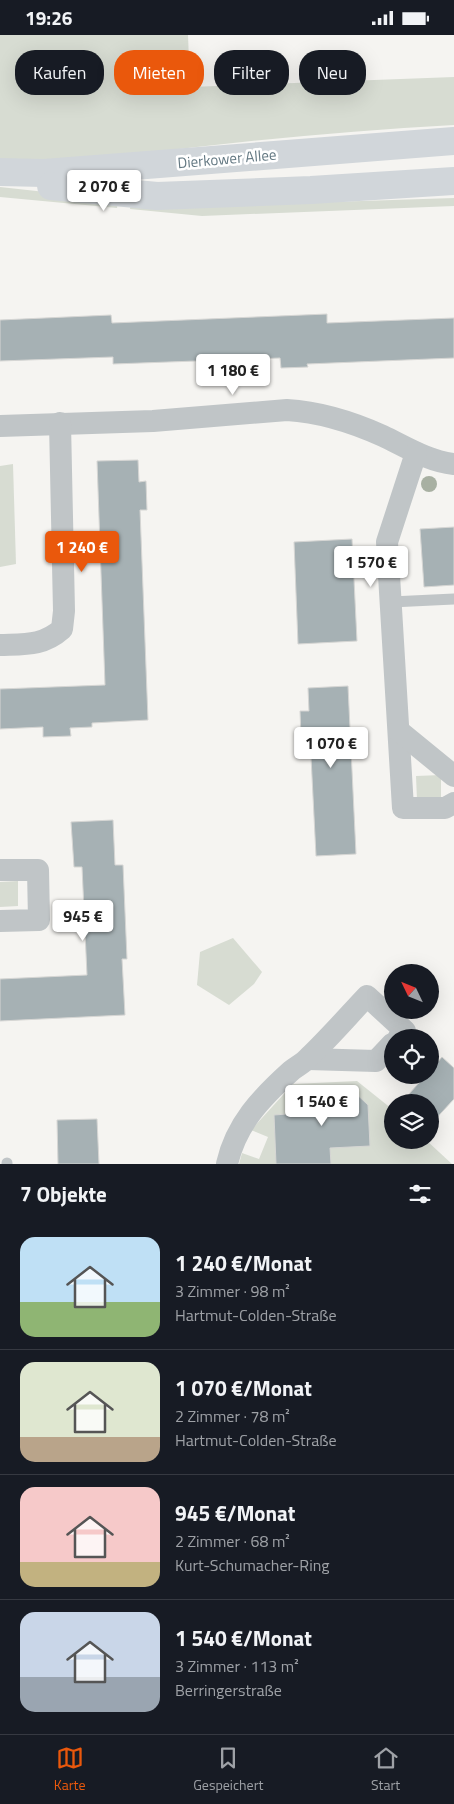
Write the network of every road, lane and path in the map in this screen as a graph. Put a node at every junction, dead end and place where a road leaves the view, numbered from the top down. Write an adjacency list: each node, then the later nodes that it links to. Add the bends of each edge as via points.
1 (454, 141): 2 (main road, Dierkower Allee, via 44,173)
2 (0, 172)
3 (0, 181): 4 (main road, Dierkower Allee, via 157,196)
4 (454, 181)
5 (60, 423): 6 (street); 7 (street, via 152,421 303,411 346,421); 11 (street, via 62,629 51,639 36,643)
6 (0, 426)
7 (416, 453): 8 (street); 10 (street, via 387,542)
8 (454, 464)
9 (454, 599): 10 (lane)
10 (391, 602): 12 (street)
11 (0, 645)
12 (399, 731): 13 (street); 14 (street, via 403,808 445,808)
13 (454, 776)
14 (454, 803)
15 (0, 870): 16 (street, via 38,870 39,920)
16 (0, 921)
17 (403, 1029): 19 (street, via 367,996)
18 (384, 1052): 19 (street, via 376,1061)
19 (308, 1059): 20 (street, via 273,1089 242,1123)
20 (227, 1164)

